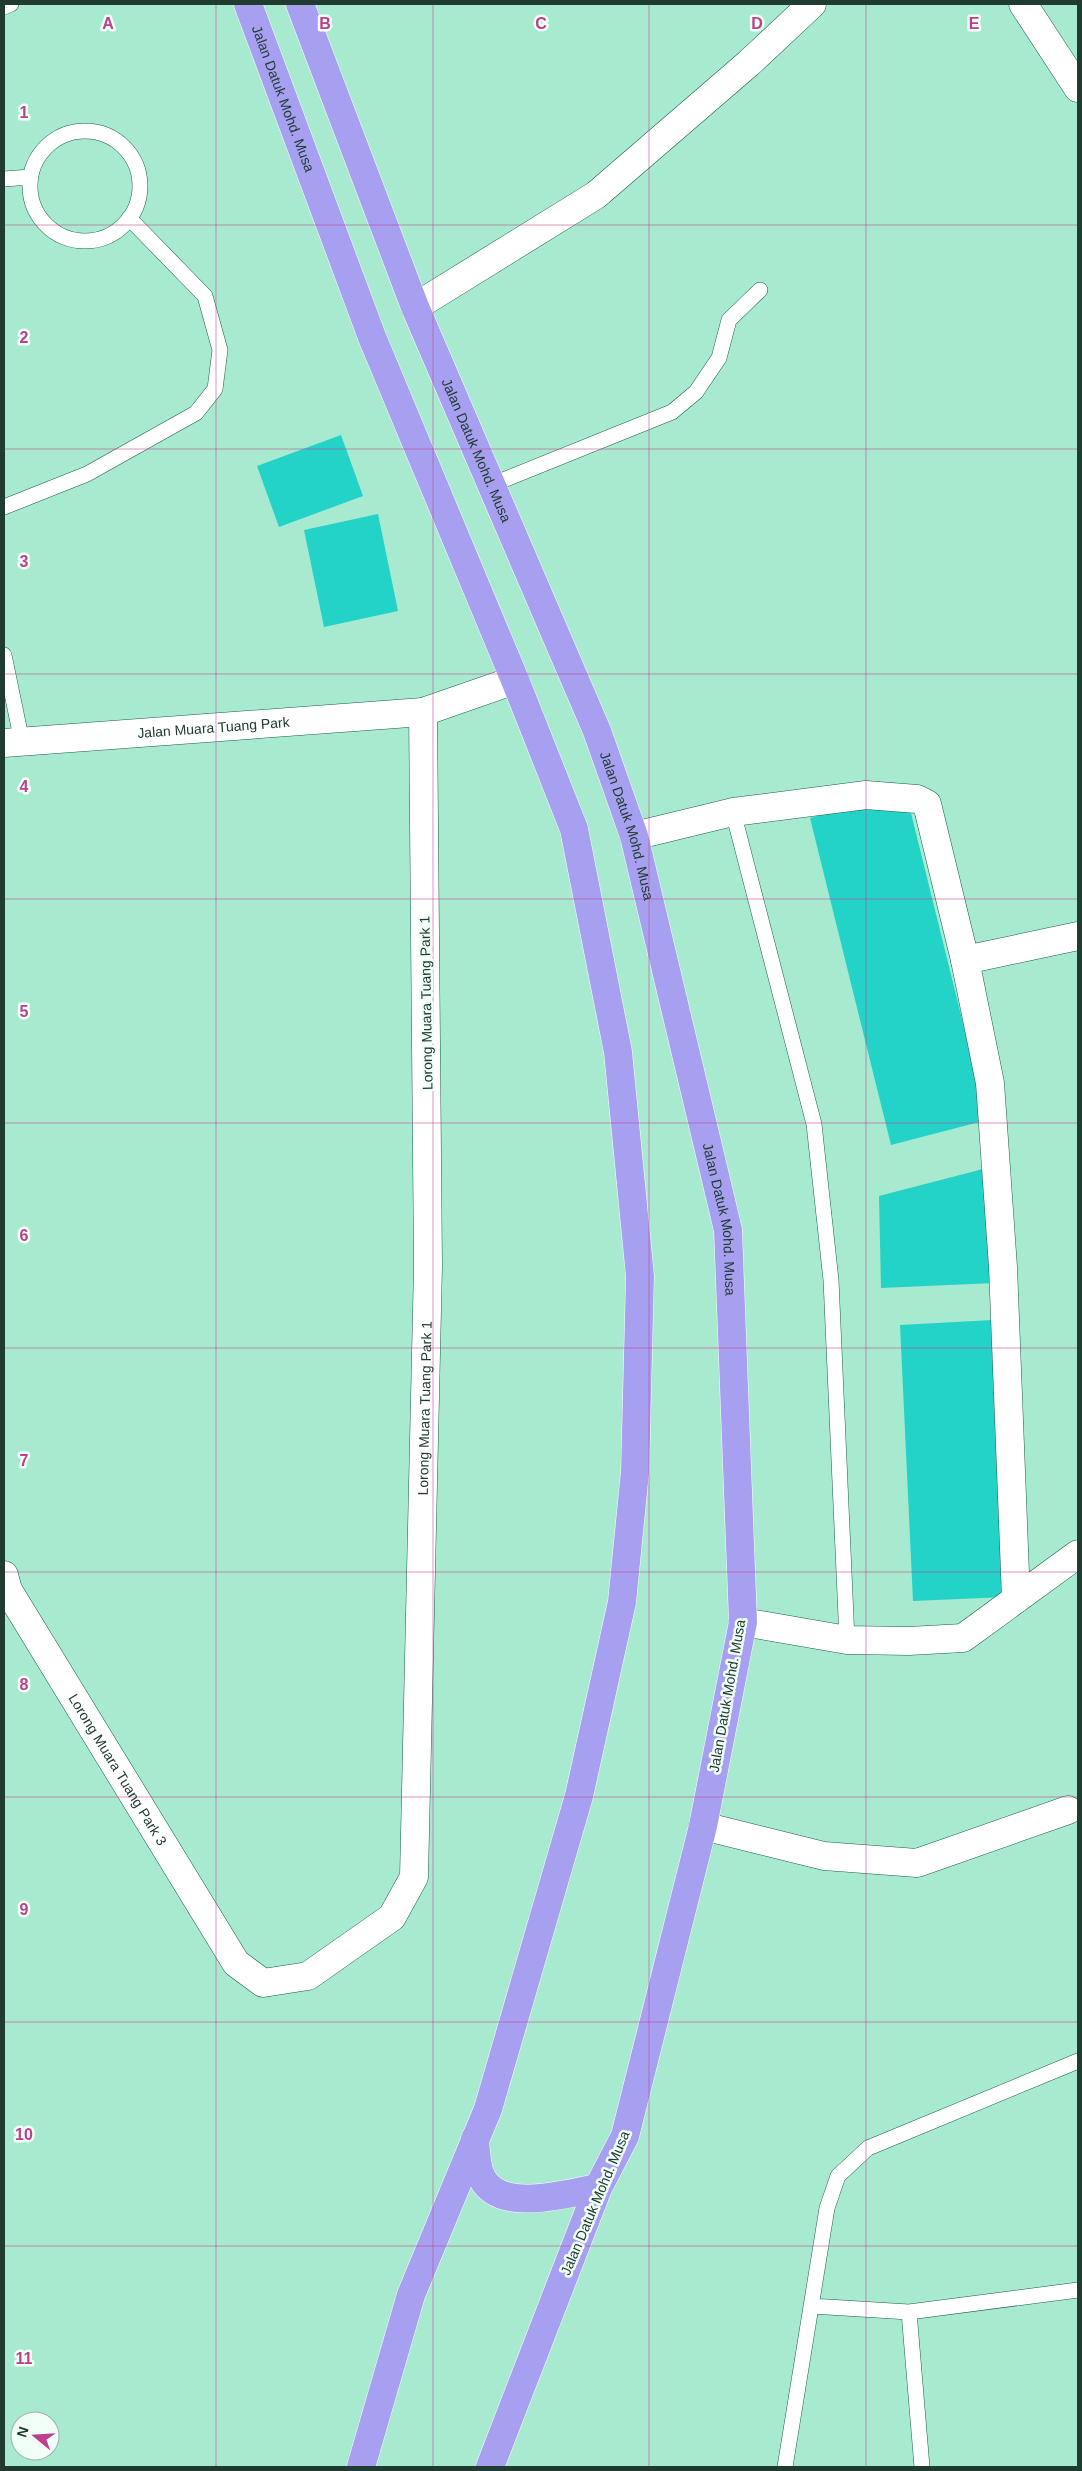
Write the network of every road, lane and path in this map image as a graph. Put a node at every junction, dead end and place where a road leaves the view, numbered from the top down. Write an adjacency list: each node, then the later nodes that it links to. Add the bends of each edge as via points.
1 (11, 4): 6 (lane)
2 (248, 4): 16 (highway, Jalan Datuk Mohd. Musa, via 372,337)
3 (300, 4): 12 (highway, Jalan Datuk Mohd. Musa)
4 (812, 4): 12 (street, via 596,195)
5 (1023, 4): 7 (street)
6 (4, 7)
7 (1078, 88)
8 (30, 177): 9 (lane); 10 (lane, via 30,196 36,213 48,227 64,237 81,241 99,239 116,231); 10 (lane, via 36,160 62,135 80,130 114,138 128,151 140,184 138,202)
9 (4, 179)
10 (129, 218): 14 (lane, via 205,296 220,350 214,389 196,412 87,474)
11 (760, 290): 13 (lane, via 729,320 719,358 696,392 672,412)
12 (415, 307): 13 (highway, Jalan Datuk Mohd. Musa)
13 (491, 485): 20 (highway, Jalan Datuk Mohd. Musa, via 597,731)
14 (4, 507)
15 (4, 654): 18 (lane)
16 (515, 680): 17 (street, Jalan Muara Tuang Park); 32 (highway, Jalan Datuk Mohd. Musa, via 574,829 618,1052 640,1276 635,1472 622,1602 579,1796 488,2109)
17 (423, 712): 18 (street, Jalan Muara Tuang Park); 30 (street, Lorong Muara Tuang Park 1, via 428,1266 414,1877 392,1917 308,1976 263,1983)
18 (13, 743)
19 (733, 812): 20 (street); 22 (street, via 866,795 917,799 927,804); 27 (lane, via 814,1124 831,1280)
20 (634, 836): 26 (highway, Jalan Datuk Mohd. Musa, via 728,1230)
21 (1078, 936): 22 (street)
22 (965, 960): 25 (street, via 990,1083 1003,1267)
23 (1078, 1554): 25 (street)
24 (4, 1574): 30 (street, Lorong Muara Tuang Park 3, via 8,1590)
25 (1016, 1599): 27 (street, via 963,1638)
26 (743, 1622): 27 (street); 29 (highway, Jalan Datuk Mohd. Musa)
27 (847, 1640)
28 (1068, 1810): 29 (street, via 917,1863 824,1856)
29 (703, 1826): 33 (highway, Jalan Datuk Mohd. Musa, via 625,2136)
30 (236, 1963)
31 (1078, 2061): 35 (lane, via 868,2148 838,2176 827,2208)
32 (475, 2139): 33 (highway, via 482,2178 499,2193 519,2199); 37 (highway, Jalan Datuk Mohd. Musa, via 411,2295)
33 (598, 2188): 38 (highway, Jalan Datuk Mohd. Musa)
34 (1078, 2290): 36 (lane)
35 (811, 2306): 36 (lane); 39 (lane)
36 (909, 2312): 40 (lane)
37 (361, 2467)
38 (490, 2467)
39 (785, 2467)
40 (922, 2467)

